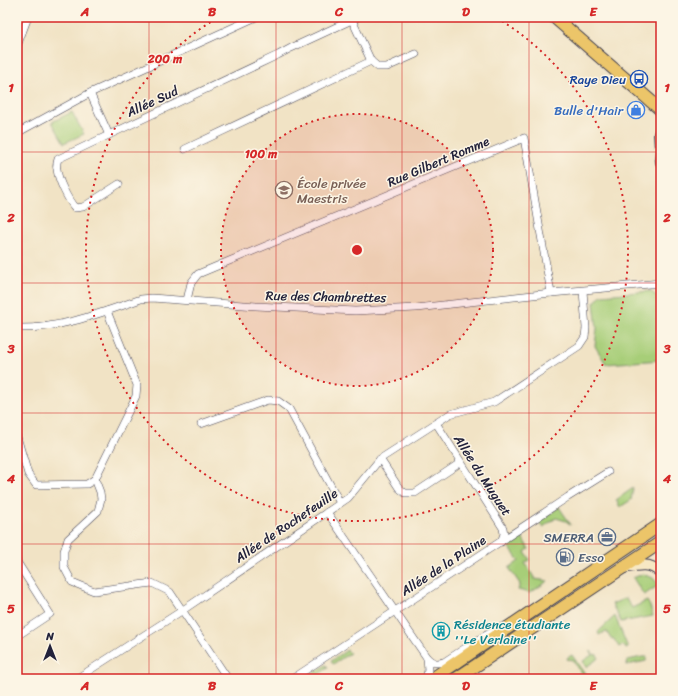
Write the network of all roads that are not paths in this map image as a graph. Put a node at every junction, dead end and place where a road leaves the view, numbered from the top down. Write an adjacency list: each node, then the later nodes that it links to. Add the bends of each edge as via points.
1 (28, 17): 5 (street)
2 (256, 17): 8 (street)
3 (554, 17): 9 (main road)
4 (355, 18): 7 (street, Allée Sud); 12 (street, Allée Sud)
5 (17, 46)
6 (416, 54): 7 (street, via 387,67 378,67)
7 (371, 61): 13 (street)
8 (90, 93): 11 (street); 12 (street)
9 (661, 110)
10 (661, 128): 14 (main road)
11 (17, 134)
12 (109, 134): 15 (street, Allée Sud, via 58,159 56,168 75,208 83,207)
13 (185, 149)
14 (661, 162)
15 (119, 184)
16 (661, 283): 17 (street, Rue des Chambrettes)
17 (583, 291): 18 (street, Rue des Chambrettes); 22 (street, Allée de Rochefeuille, via 586,328 585,337 579,346 494,402 450,414)
18 (551, 293): 19 (street, Rue des Chambrettes, via 416,308 355,311); 19 (street, Rue Gilbert Romme, via 524,138 198,274 191,283)
19 (187, 300): 20 (street, Rue des Chambrettes, via 152,298)
20 (107, 311): 21 (street, Rue des Chambrettes, via 62,324 31,329); 28 (street, via 136,385 136,396)
21 (17, 328)
22 (436, 423): 25 (street, Allée de Rochefeuille); 26 (street, Allée du Muguet)
23 (201, 424): 29 (street, via 268,400 278,401 288,409)
24 (17, 437): 28 (street, via 28,474 36,485 87,484)
25 (380, 459): 26 (street, via 405,493 415,493); 29 (street, Allée de Rochefeuille, via 348,498)
26 (460, 463): 32 (street, Allée du Muguet, via 503,528)
27 (608, 472): 32 (street, Allée de la Plaine)
28 (95, 478): 37 (street, via 101,499 98,511 68,539 64,551 64,567 72,582 94,591 152,583 170,592)
29 (340, 503): 30 (street, Allée de Rochefeuille)
30 (327, 512): 37 (street, Allée de Rochefeuille); 38 (street)
31 (661, 524): 39 (main road)
32 (501, 542): 38 (street, Allée de la Plaine)
33 (661, 542): 35 (main road)
34 (17, 562): 40 (street, via 50,614)
35 (622, 568): 36 (main road, via 645,565); 47 (main road)
36 (661, 572)
37 (182, 610): 42 (street, Allée de Rochefeuille); 43 (street)
38 (394, 611): 41 (street); 44 (street, Allée de la Plaine)
39 (519, 620): 41 (street, via 493,630 444,662 438,664); 46 (main road)
40 (17, 636)
41 (427, 658): 45 (street)
42 (76, 679)
43 (228, 679)
44 (292, 679)
45 (426, 679)
46 (432, 679)
47 (456, 679)

